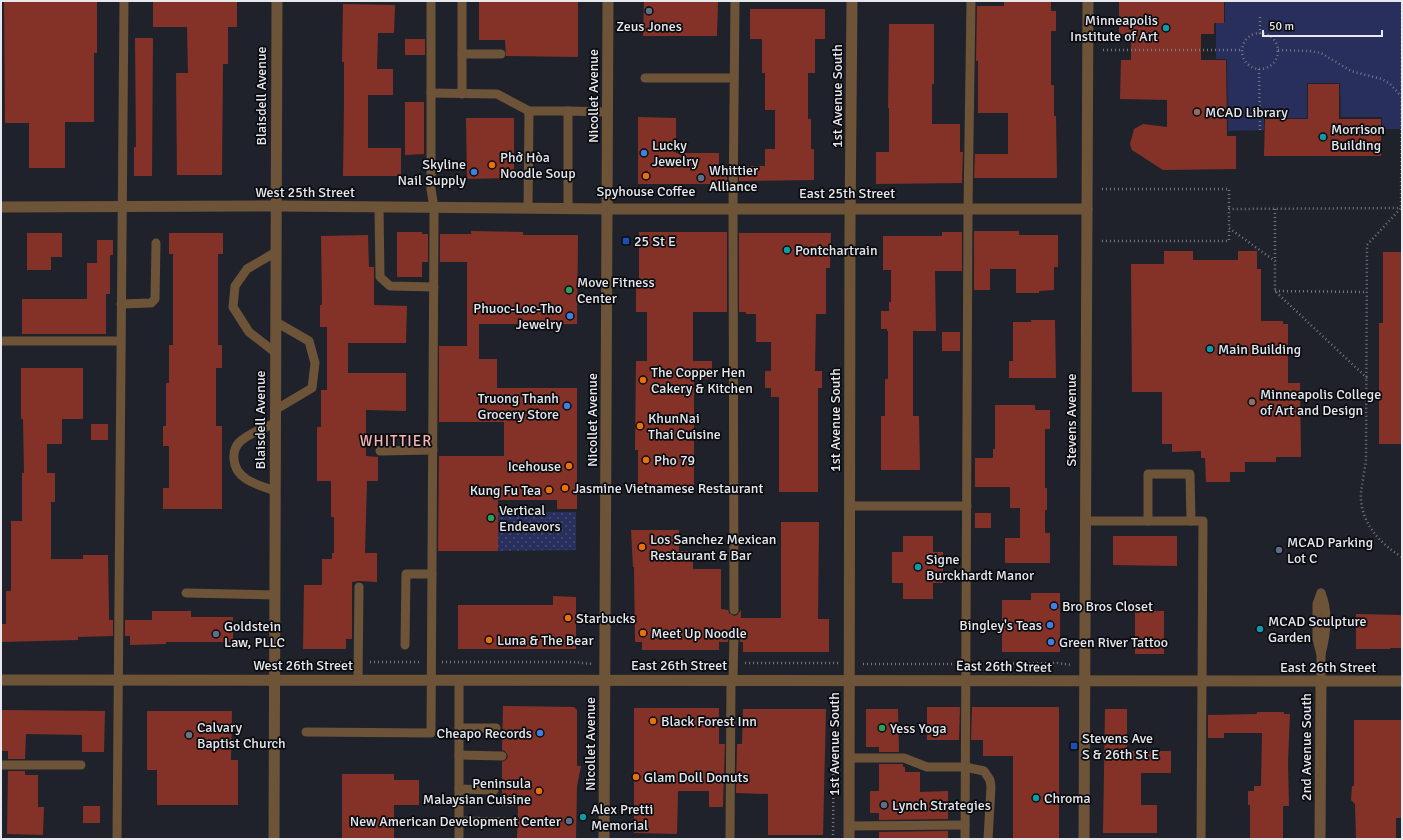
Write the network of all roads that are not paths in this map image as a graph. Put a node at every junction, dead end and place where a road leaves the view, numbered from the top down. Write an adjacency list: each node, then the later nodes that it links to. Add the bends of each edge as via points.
1 (124, 1): 21 (lane)
2 (277, 1): 19 (street, Blaisdell Avenue)
3 (432, 1): 14 (lane)
4 (462, 1): 10 (lane)
5 (608, 1): 18 (street, Nicollet Avenue)
6 (735, 1): 13 (lane)
7 (852, 1): 25 (street, 1st Avenue South)
8 (971, 1): 26 (lane)
9 (1088, 1): 30 (street, Stevens Avenue)
10 (462, 54): 11 (lane); 15 (lane)
11 (501, 54)
12 (645, 78): 13 (lane)
13 (734, 78): 29 (lane)
14 (432, 93): 15 (lane); 23 (lane, via 430,189)
15 (462, 94): 16 (lane, via 497,94)
16 (529, 111): 17 (lane); 24 (lane)
17 (568, 111): 18 (lane); 27 (lane)
18 (608, 112): 28 (street, Nicollet Avenue)
19 (276, 206): 21 (street, West 25th Street); 22 (street, West 25th Street); 32 (street, Blaisdell Avenue)
20 (1, 207): 21 (street, West 25th Street)
21 (122, 207): 34 (lane)
22 (379, 207): 23 (street, West 25th Street); 33 (lane, via 380,277 390,286)
23 (434, 208): 24 (street, West 25th Street); 33 (lane)
24 (528, 208): 27 (street, West 25th Street)
25 (851, 208): 26 (street, East 25th Street); 29 (street, East 25th Street); 44 (street, 1st Avenue South)
26 (968, 208): 30 (street, East 25th Street); 45 (lane)
27 (568, 209): 28 (street, West 25th Street)
28 (608, 209): 29 (street, East 25th Street); 66 (street, Nicollet Avenue)
29 (733, 209): 53 (lane)
30 (1087, 209): 46 (street, Stevens Avenue)
31 (156, 243): 34 (lane, via 155,299 151,303)
32 (276, 252): 35 (street, Blaisdell Avenue); 38 (lane, via 247,269 234,286 233,307 249,332)
33 (434, 286): 41 (lane)
34 (121, 304): 37 (lane)
35 (276, 322): 38 (street, Blaisdell Avenue); 39 (lane, via 309,341 314,363 312,388)
36 (1, 341): 37 (lane)
37 (121, 341): 58 (lane)
38 (276, 353): 39 (street, Blaisdell Avenue)
39 (275, 410): 40 (street, Blaisdell Avenue)
40 (275, 423): 43 (street, Blaisdell Avenue); 43 (lane, via 241,440 233,455 236,470 242,476)
41 (433, 450): 42 (lane); 49 (lane)
42 (380, 451)
43 (275, 490): 52 (street, Blaisdell Avenue)
44 (850, 506): 45 (lane); 61 (street, 1st Avenue South)
45 (967, 506): 62 (lane)
46 (1086, 521): 47 (lane); 68 (street, Stevens Avenue)
47 (1148, 521): 48 (lane); 48 (lane, via 1148,474 1190,474)
48 (1191, 521): 67 (lane, via 1203,521)
49 (432, 574): 55 (lane, via 406,574); 64 (lane)
50 (359, 587): 63 (lane)
51 (186, 593): 52 (lane)
52 (275, 594): 59 (street, Blaisdell Avenue)
53 (734, 610)
54 (734, 632): 60 (lane)
55 (405, 645)
56 (1321, 655): 56 (lane, 2nd Avenue South, via 1325,639 1325,603 1321,593 1317,604 1317,639); 69 (lane, 2nd Avenue South)
57 (1, 680): 58 (street, West 26th Street)
58 (119, 680): 59 (street, West 26th Street); 86 (lane)
59 (275, 680): 63 (street, West 26th Street); 87 (street, Blaisdell Avenue)
60 (732, 680): 61 (street, East 26th Street); 66 (street, East 26th Street); 90 (lane)
61 (850, 680): 62 (street, East 26th Street); 76 (street, 1st Avenue South)
62 (966, 680): 68 (street, East 26th Street); 79 (lane)
63 (358, 681): 64 (street, West 26th Street)
64 (431, 681): 65 (street, West 26th Street); 73 (lane, via 431,733)
65 (459, 681): 66 (street, West 26th Street); 71 (lane)
66 (605, 681): 89 (street, Nicollet Avenue)
67 (1203, 681): 68 (street, East 26th Street); 69 (street, East 26th Street); 95 (lane)
68 (1086, 682): 94 (street, Stevens Avenue)
69 (1321, 682): 70 (street, East 26th Street); 96 (street, 2nd Avenue South)
70 (1402, 682)
71 (459, 728): 72 (lane); 74 (lane)
72 (496, 728)
73 (306, 732)
74 (459, 755): 75 (lane); 80 (lane)
75 (502, 756)
76 (849, 758): 79 (lane, via 904,758 927,767); 84 (street, 1st Avenue South)
77 (1, 764): 78 (lane)
78 (81, 764)
79 (965, 767): 85 (lane); 93 (lane, via 984,771 990,780)
80 (459, 789): 81 (lane); 82 (lane)
81 (494, 790)
82 (459, 821): 83 (lane); 88 (lane)
83 (511, 822)
84 (849, 826): 85 (lane); 91 (street, 1st Avenue South)
85 (965, 826): 92 (lane)
86 (117, 839)
87 (274, 839)
88 (459, 839)
89 (604, 839)
90 (730, 839)
91 (849, 839)
92 (965, 839)
93 (988, 839)
94 (1084, 839)
95 (1201, 839)
96 (1320, 839)

